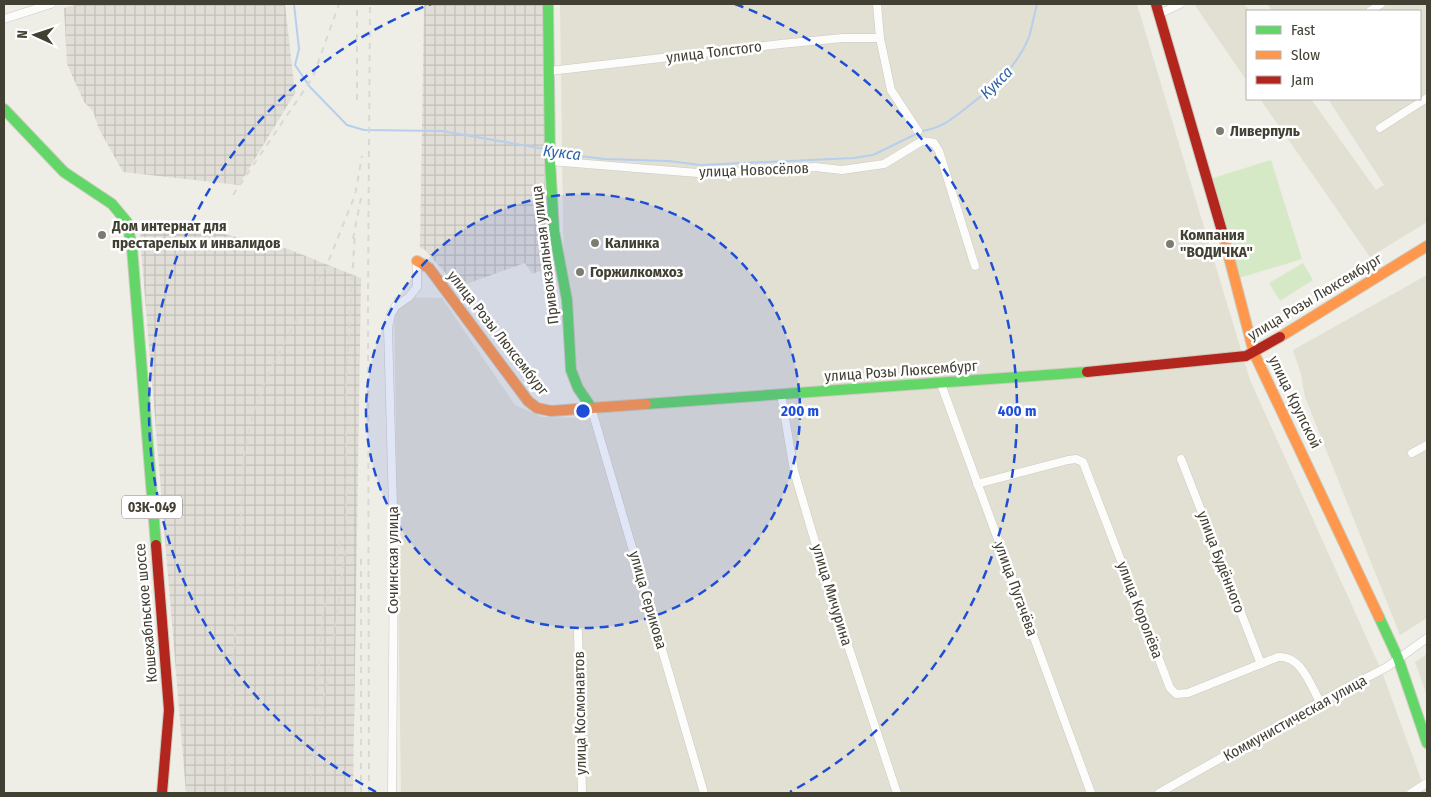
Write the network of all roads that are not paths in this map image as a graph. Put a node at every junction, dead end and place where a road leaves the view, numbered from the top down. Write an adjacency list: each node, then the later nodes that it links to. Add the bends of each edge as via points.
1 (51, 4): 7 (street)
2 (548, 4): 9 (street, Привокзальная улица)
3 (877, 4): 8 (street)
4 (1156, 4): 6 (street, улица Крупской)
5 (1180, 4): 6 (street)
6 (1159, 14): 18 (street, улица Крупской, via 1208,179)
7 (4, 19)
8 (880, 38): 9 (street, улица Толстого, via 781,44); 13 (street, via 891,90)
9 (550, 72): 14 (street, Привокзальная улица)
10 (1427, 98): 12 (street)
11 (4, 109): 33 (street, Кошехабльское шоссе / 03К-049, via 64,172 112,204 127,222 169,710)
12 (1380, 128)
13 (918, 131)
14 (550, 155): 17 (street, улица Новосёлов, via 710,174 816,167 842,170 884,164 922,141 934,143); 21 (street, Привокзальная улица, via 554,231 566,300 571,370)
15 (1427, 246): 18 (street, улица Розы Люксембург)
16 (417, 260): 21 (street, улица Розы Люксембург, via 429,268 528,402 552,411); 34 (street, Сочинская улица, via 417,287 390,314 388,328 394,545)
17 (975, 266)
18 (1254, 353): 19 (street, улица Розы Люксембург); 28 (street, улица Крупской)
19 (941, 384): 20 (street, улица Розы Люксембург); 25 (street, улица Пугачёва)
20 (781, 394): 21 (street, улица Розы Люксембург); 37 (street, улица Мичурина, via 794,471)
21 (591, 407): 36 (street, улица Серикова)
22 (1427, 444): 23 (street)
23 (1412, 453)
24 (1181, 459): 29 (street, улица Будённого)
25 (977, 484): 29 (street, улица Королёва, via 1068,460 1083,462 1170,688 1176,694 1188,693); 38 (street, улица Пугачёва)
26 (578, 632): 35 (street, улица Космонавтов)
27 (1427, 638): 28 (street, Коммунистическая улица)
28 (1398, 658): 30 (street, Коммунистическая улица, via 1387,668); 31 (street, улица Крупской)
29 (1261, 664): 30 (street, улица Королёва, via 1278,657 1288,656 1296,660)
30 (1320, 702): 39 (street, Коммунистическая улица)
31 (1427, 743)
32 (1427, 783): 40 (street)
33 (162, 793)
34 (392, 793)
35 (582, 793)
36 (704, 793)
37 (896, 793)
38 (1091, 793)
39 (1159, 793)
40 (1411, 793)

